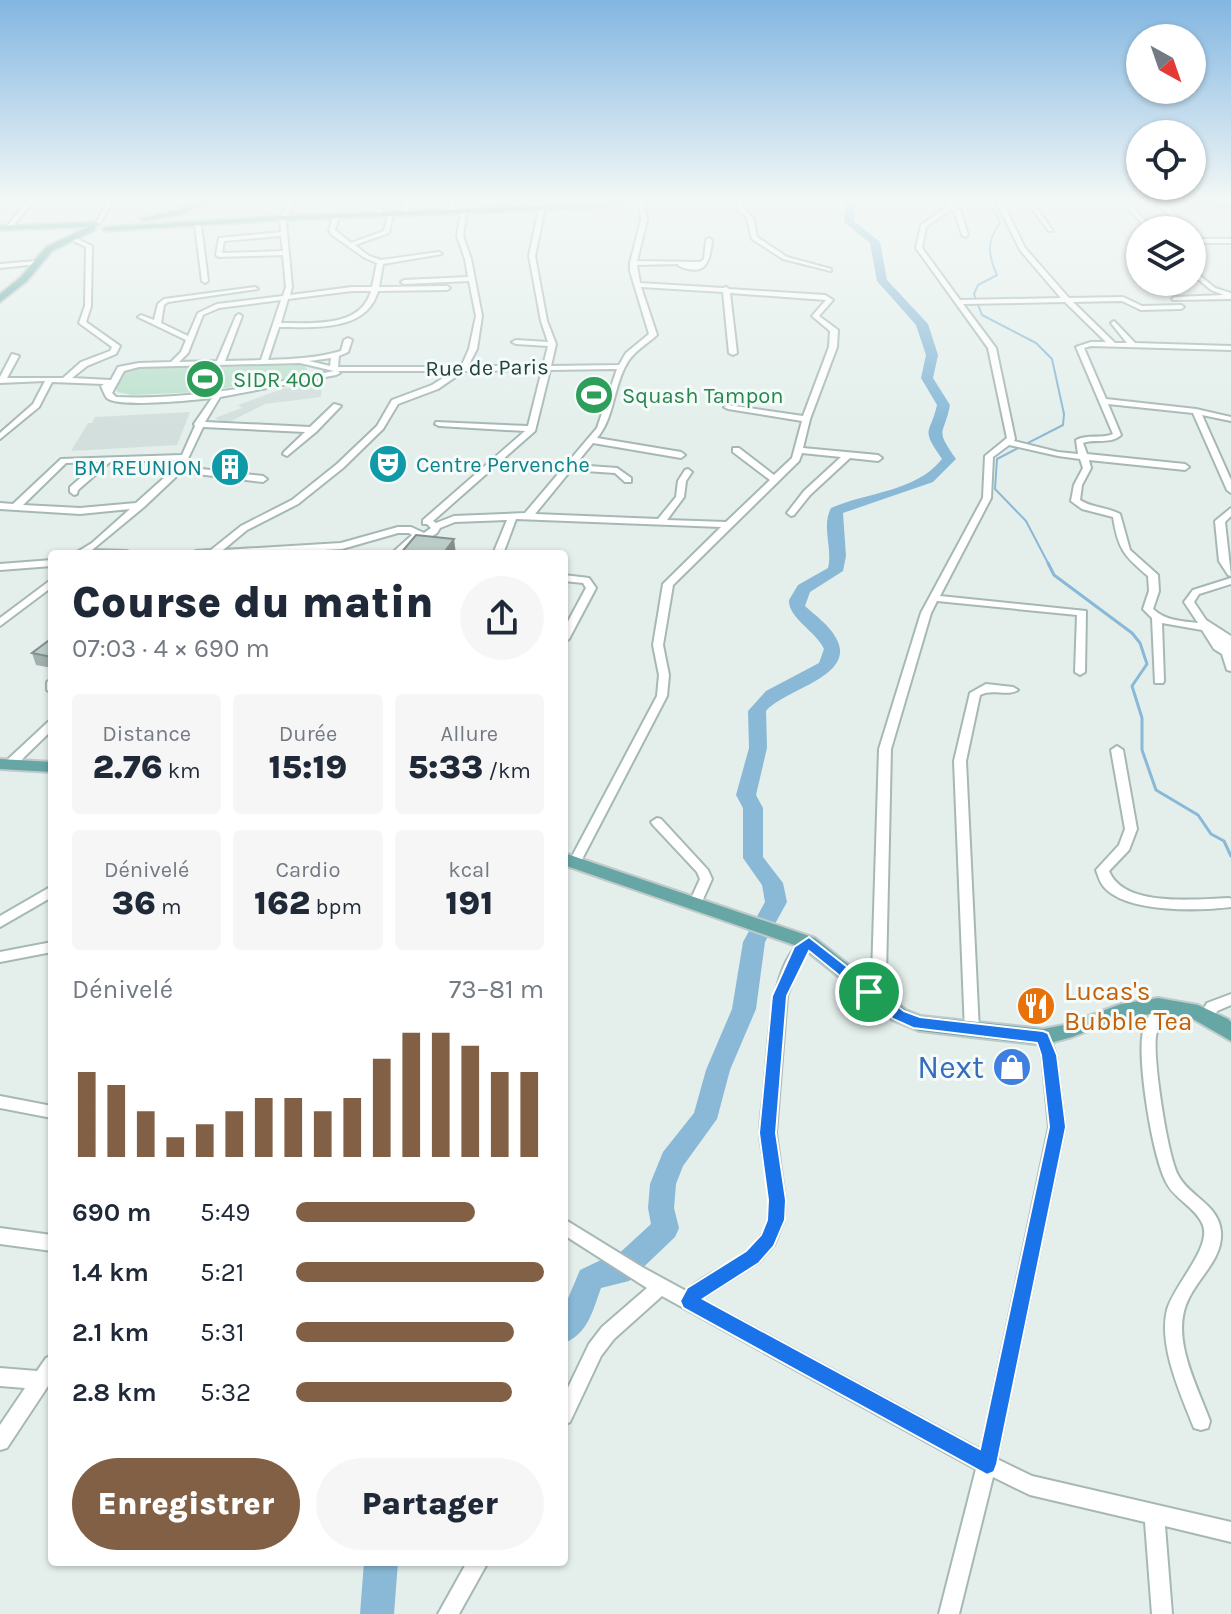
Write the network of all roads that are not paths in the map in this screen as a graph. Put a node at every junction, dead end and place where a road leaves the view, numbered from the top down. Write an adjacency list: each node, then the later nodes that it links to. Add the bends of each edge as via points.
1 (25, 275): 21 (main road)
2 (89, 275): 55 (street, via 82,323 116,346)
3 (204, 275): 12 (street)
4 (288, 275): 20 (street)
5 (376, 275): 15 (street)
6 (471, 275): 11 (street)
7 (536, 275): 35 (street)
8 (636, 275): 14 (street)
9 (940, 275): 24 (street)
10 (1045, 275): 22 (street)
11 (472, 279): 16 (street, via 411,280); 49 (street, via 479,316)
12 (205, 281)
13 (1206, 283): 23 (street)
14 (638, 285): 19 (street); 47 (street, via 654,332)
15 (373, 288): 16 (street); 20 (street); 31 (street, via 369,306 348,319)
16 (397, 288): 17 (street)
17 (447, 288)
18 (255, 289): 30 (street, via 166,300)
19 (726, 289): 39 (street); 63 (street, via 830,300 815,313 833,328 833,347)
20 (287, 297): 31 (street); 32 (street, via 207,310 196,319)
21 (0, 299)
22 (1065, 299): 24 (street); 25 (street); 36 (street)
23 (1229, 299): 25 (street, via 1174,300)
24 (960, 302): 71 (street, via 992,348)
25 (1181, 307): 26 (street)
26 (1190, 315)
27 (239, 316): 44 (street)
28 (141, 317): 30 (street)
29 (1114, 323): 37 (street)
30 (157, 324): 32 (street)
31 (277, 325): 43 (street)
32 (189, 339): 45 (street)
33 (348, 340): 40 (street, via 344,352)
34 (516, 342): 35 (street)
35 (552, 344): 46 (street)
36 (1112, 344): 37 (street); 59 (street, via 1080,347)
37 (1134, 346): 38 (street)
38 (1231, 348)
39 (733, 353)
40 (335, 355): 42 (street); 50 (street)
41 (15, 356): 54 (street)
42 (300, 361): 43 (street, Rue de Paris); 48 (street, Rue de Paris)
43 (264, 362): 44 (street, Rue de Paris)
44 (220, 363): 45 (street, Rue de Paris)
45 (173, 364): 56 (street, Rue de Paris, via 125,367)
46 (546, 366): 47 (street, Rue de Paris); 49 (street, Rue de Paris); 67 (street)
47 (621, 367): 70 (street, via 610,407)
48 (324, 368): 50 (street, Rue de Paris); 52 (street)
49 (464, 368): 51 (street, Rue de Paris); 106 (street, via 435,387 395,402 380,427 340,466 295,502 244,528)
50 (334, 369): 51 (street, Rue de Paris)
51 (353, 370): 52 (street, Rue de Paris)
52 (318, 377): 57 (street, Rue de Paris)
53 (50, 379): 54 (street, Rue de Paris); 55 (street, Rue de Paris); 69 (street, via 36,405)
54 (1, 380)
55 (65, 380): 56 (street, Rue de Paris)
56 (108, 386): 58 (street, Rue de Paris, via 109,396 119,399)
57 (218, 394): 58 (street, Rue de Paris); 65 (street)
58 (186, 397): 65 (street, via 207,401)
59 (1105, 401): 62 (street); 79 (street, via 1117,436 1083,439 1079,442)
60 (337, 406): 68 (street)
61 (728, 407): 63 (street)
62 (1196, 411): 64 (street); 77 (street)
63 (806, 419): 73 (street)
64 (1231, 419)
65 (199, 424): 68 (street); 82 (street)
66 (439, 424): 67 (street)
67 (532, 429): 95 (street)
68 (313, 430): 74 (street)
69 (0, 437)
70 (591, 440): 76 (street); 83 (street)
71 (1016, 445): 79 (street); 116 (street, via 991,454 987,498)
72 (736, 450): 88 (street)
73 (800, 450): 75 (street); 88 (street)
74 (287, 454)
75 (849, 454): 80 (street); 96 (street)
76 (681, 455)
77 (1218, 456): 78 (street); 89 (street)
78 (1231, 456)
79 (1084, 457): 84 (street); 117 (street, via 1087,468 1075,501 1117,516 1118,538 1128,555 1153,575 1148,609)
80 (878, 458)
81 (107, 460): 82 (street); 90 (street); 93 (street, via 64,461)
82 (183, 462): 86 (street); 91 (street)
83 (569, 467): 87 (street, via 617,471); 98 (street)
84 (1185, 467)
85 (688, 472): 100 (street, via 680,497)
86 (263, 479)
87 (628, 480)
88 (775, 480): 102 (street)
89 (1230, 484)
90 (74, 492)
91 (141, 505): 93 (street, via 80,511); 105 (street)
92 (0, 506): 93 (street)
93 (15, 507)
94 (1231, 511): 103 (street, via 1220,519)
95 (438, 512): 99 (street); 101 (street)
96 (791, 513)
97 (513, 516): 98 (street); 99 (street); 109 (street)
98 (528, 516): 100 (street)
99 (450, 519): 101 (street)
100 (661, 521): 102 (street)
101 (432, 524): 104 (street, via 433,532)
102 (728, 525): 130 (street, via 668,584 658,645 662,696)
103 (1226, 530): 112 (street, via 1224,561)
104 (412, 533): 107 (street, via 398,530 342,546); 108 (street)
105 (89, 550)
106 (217, 550)
107 (297, 550)
108 (399, 550)
109 (500, 550)
110 (48, 565): 111 (street)
111 (0, 567)
112 (1231, 573)
113 (568, 578): 120 (street, via 586,580 591,588)
114 (1231, 581): 119 (street, via 1191,597)
115 (48, 585): 118 (street)
116 (933, 598): 122 (street, via 1082,613); 138 (street, via 885,749 879,975)
117 (1157, 618): 119 (street); 123 (street)
118 (0, 623)
119 (1202, 624): 121 (street, via 1227,653)
120 (568, 631)
121 (1231, 668)
122 (1080, 672)
123 (1159, 681)
124 (1013, 690): 142 (street, via 986,687 975,693 960,761)
125 (48, 727): 127 (street)
126 (1117, 750): 133 (street, via 1131,829 1125,847 1102,870 1109,887 1129,898)
127 (4, 764): 128 (main road)
128 (48, 767)
129 (657, 822): 132 (street, via 702,870 706,879)
130 (569, 860): 132 (main road)
131 (48, 893): 134 (street)
132 (695, 903): 135 (main road)
133 (1230, 904)
134 (0, 922)
135 (803, 940): 138 (main road); 151 (street, via 780,996 768,1133 776,1220 753,1257)
136 (48, 948): 137 (street)
137 (0, 957)
138 (869, 992): 142 (main road, via 919,1023)
139 (1231, 999): 141 (street, via 1212,1007)
140 (1162, 1008): 141 (main road); 144 (main road, via 1135,1007); 155 (street, via 1149,1035 1149,1058 1166,1163 1173,1181 1213,1228 1213,1241 1179,1298 1173,1323 1176,1349)
141 (1207, 1016): 143 (main road)
142 (972, 1031): 144 (main road)
143 (1231, 1033)
144 (1043, 1037): 157 (street, via 1057,1127)
145 (0, 1102): 146 (street)
146 (48, 1111)
147 (568, 1229): 150 (street)
148 (0, 1236): 149 (street)
149 (48, 1242)
150 (661, 1286): 151 (street); 154 (street, via 608,1333)
151 (689, 1301): 157 (street)
152 (47, 1372): 153 (street); 156 (street)
153 (0, 1377)
154 (568, 1407)
155 (1201, 1421)
156 (0, 1441)
157 (987, 1464): 158 (street, via 1030,1485); 162 (street)
158 (1154, 1513): 159 (street); 163 (street)
159 (1231, 1532)
160 (476, 1566): 161 (street)
161 (448, 1614)
162 (949, 1614)
163 (1162, 1614)

